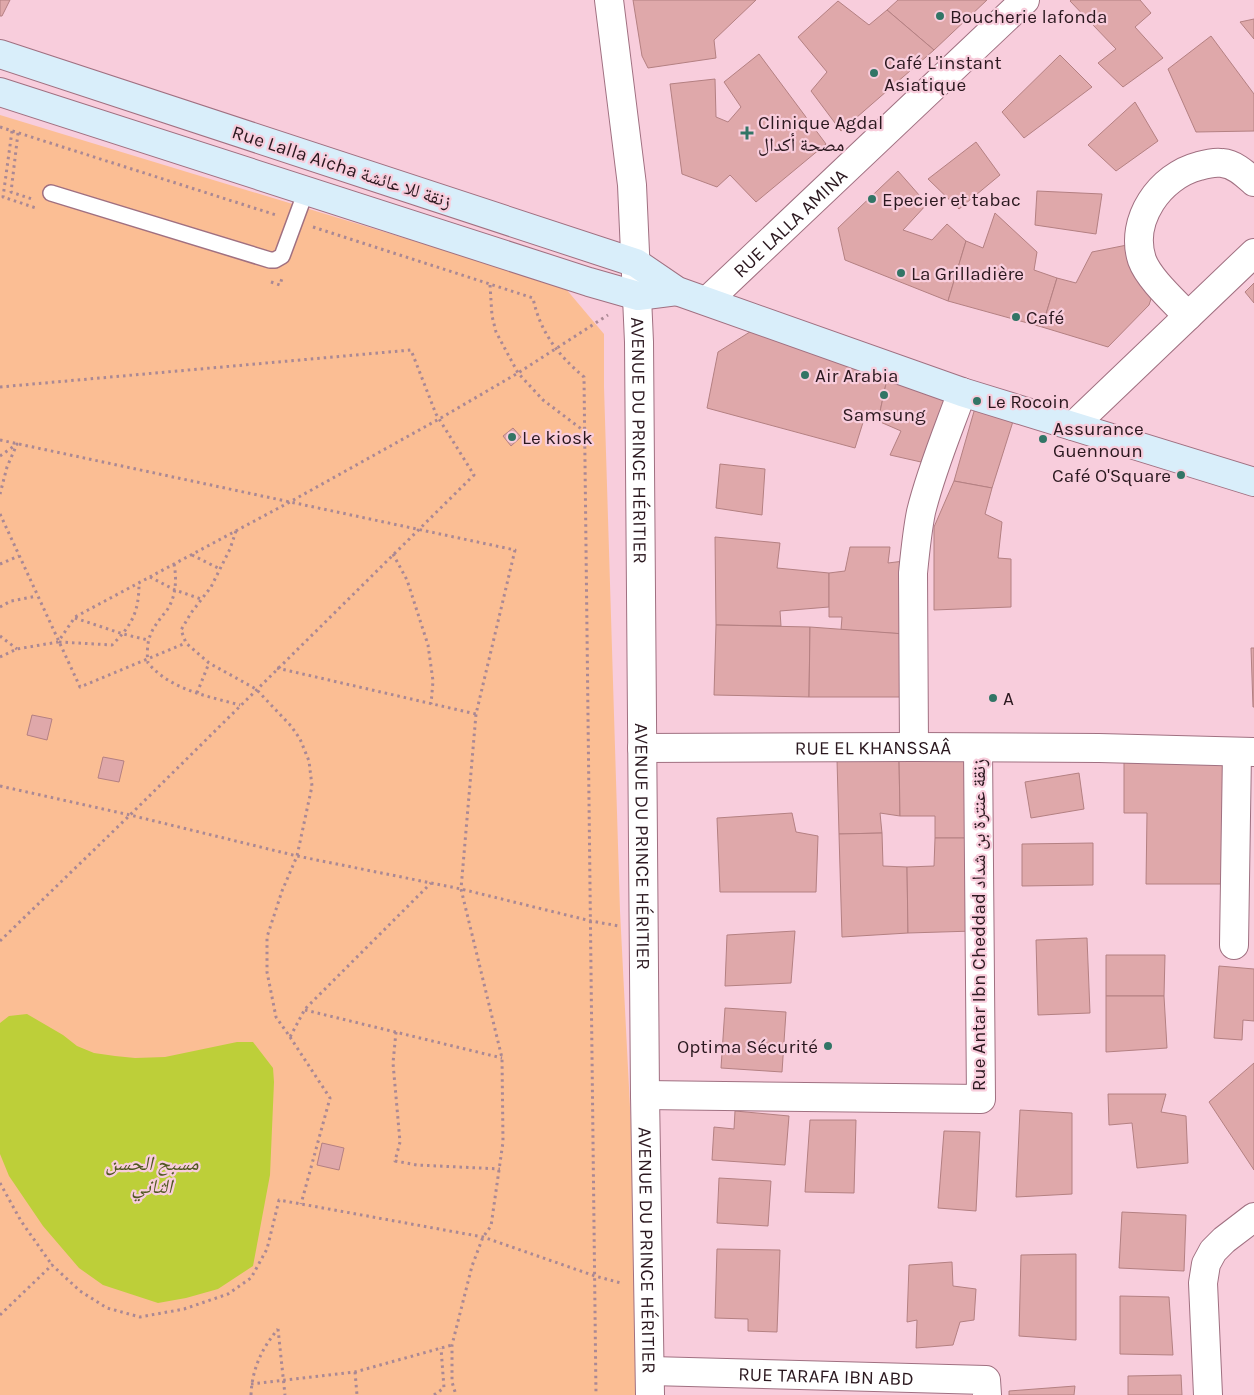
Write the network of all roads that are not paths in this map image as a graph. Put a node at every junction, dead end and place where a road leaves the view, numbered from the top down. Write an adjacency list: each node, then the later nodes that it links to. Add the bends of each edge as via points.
1 (609, 0): 11 (street, AVENUE DU PRINCE HÉRITIER, via 632,185)
2 (1025, 0): 14 (street, RUE LALLA AMINA)
3 (0, 54): 5 (street, Rue Lalla Aicha زنقة للا عائشة)
4 (0, 92): 6 (street, Rue Lalla Aicha زنقة للا عائشة)
5 (135, 98): 6 (street); 11 (street, Rue Lalla Aicha زنقة للا عائشة)
6 (123, 132): 8 (street, Rue Lalla Aicha زنقة للا عائشة)
7 (1254, 182): 15 (street, via 1240,169 1222,163 1190,168 1158,191 1147,208 1138,241 1143,261)
8 (306, 191): 9 (lane, via 282,256 275,260); 13 (street, Rue Lalla Aicha زنقة للا عائشة)
9 (51, 193)
10 (1254, 254): 15 (street)
11 (636, 263): 12 (street, Rue Lalla Aicha زنقة للا عائشة); 13 (street, AVENUE DU PRINCE HÉRITIER)
12 (676, 292): 13 (street, Rue Lalla Aicha زنقة للا عائشة); 14 (street, Rue Lalla Aicha زنقة للا عائشة)
13 (638, 296): 20 (street, AVENUE DU PRINCE HÉRITIER)
14 (707, 301): 16 (street, Rue Lalla Aicha زنقة للا عائشة)
15 (1188, 316): 17 (street)
16 (962, 392): 17 (street, Rue Lalla Aicha زنقة للا عائشة); 19 (street, via 921,513 916,545)
17 (1073, 426): 18 (street, Rue Lalla Aicha زنقة للا عائشة)
18 (1254, 482)
19 (914, 747): 20 (street, RUE EL KHANSSAÂ); 21 (street, RUE EL KHANSSAÂ)
20 (642, 748): 24 (street, AVENUE DU PRINCE HÉRITIER)
21 (978, 748): 22 (street, RUE EL KHANSSAÂ); 24 (street, Rue Antar Ibn Cheddad زنقة عنترة بن شداد, via 980,1099)
22 (1245, 752): 23 (street)
23 (1234, 945)
24 (646, 1096): 26 (street, AVENUE DU PRINCE HÉRITIER)
25 (1254, 1217): 28 (street, via 1224,1240 1206,1264 1203,1283)
26 (650, 1383): 27 (street, RUE TARAFA IBN ABD, via 986,1380)
27 (987, 1395)
28 (1208, 1395)

